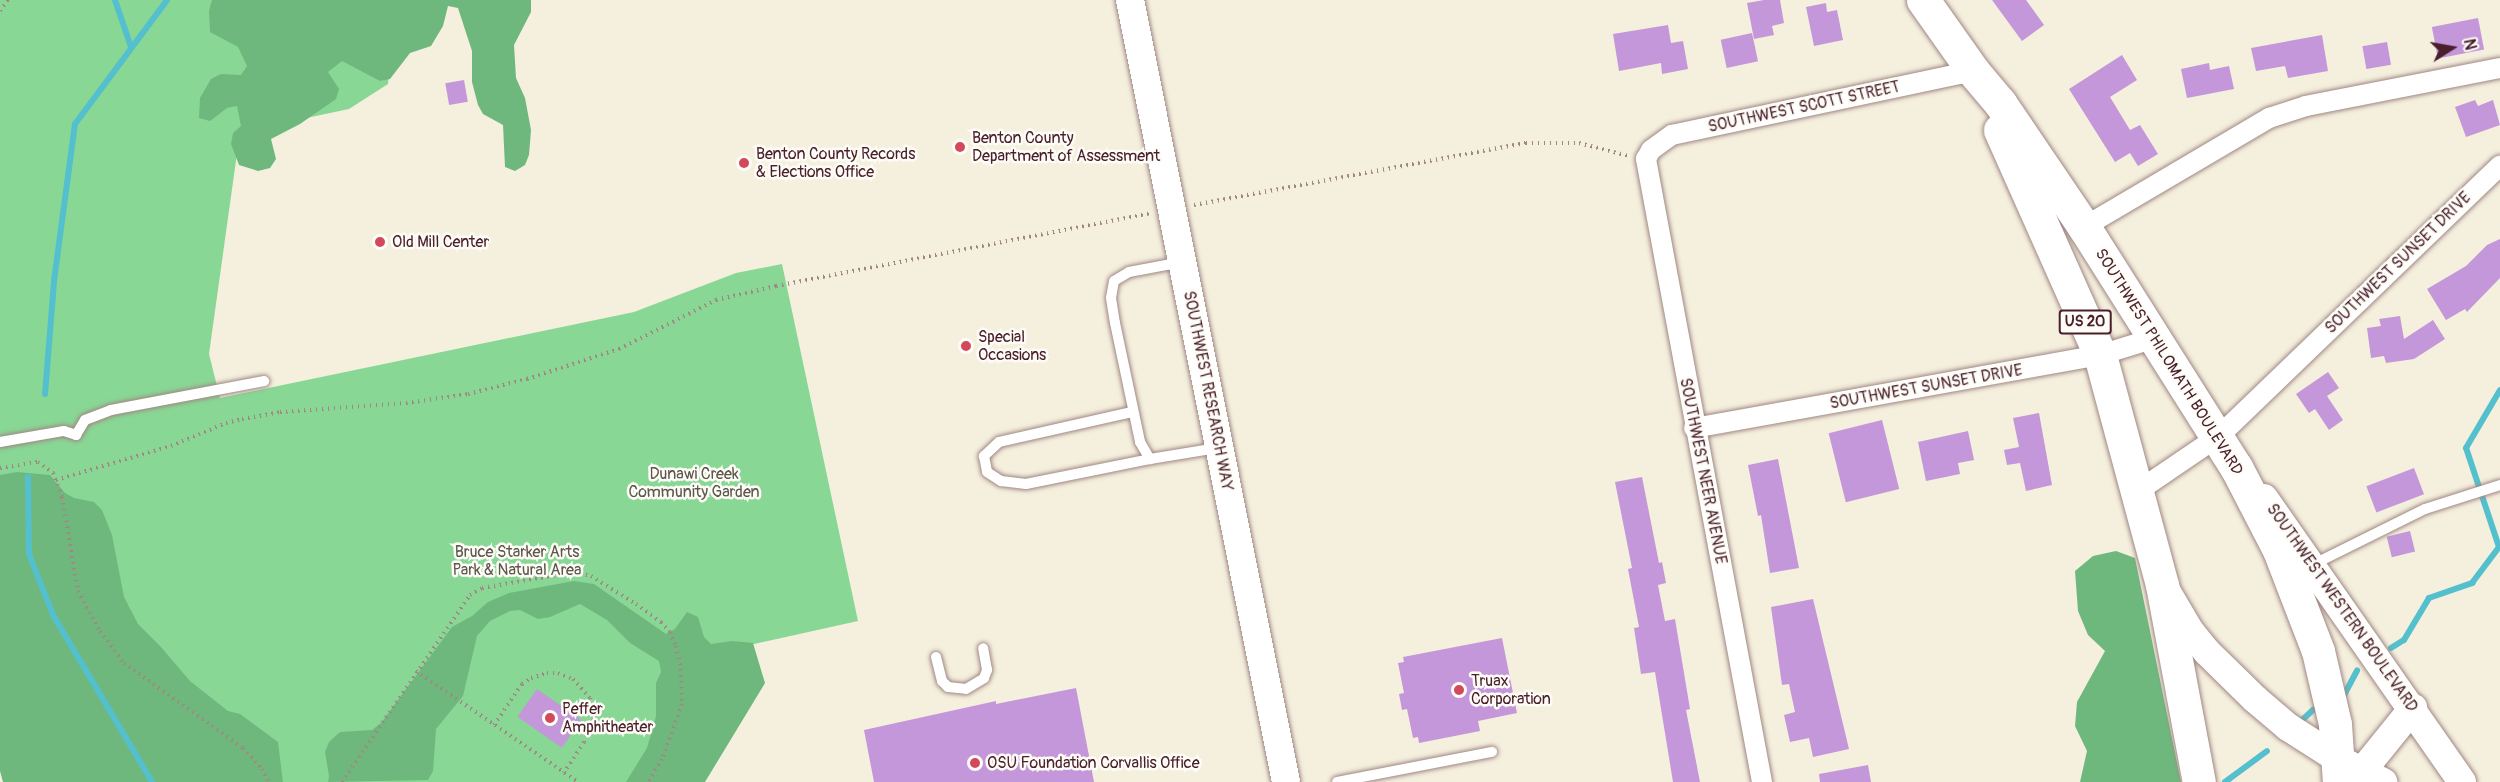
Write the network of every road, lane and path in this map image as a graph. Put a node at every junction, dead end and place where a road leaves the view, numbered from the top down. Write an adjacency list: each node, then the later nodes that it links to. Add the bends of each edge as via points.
1 (8, 0): 4 (path)
2 (1130, 0): 9 (street, SOUTHWEST RESEARCH WAY)
3 (1923, 0): 6 (highway, SOUTHWEST PHILOMATH BOULEVARD / US 20)
4 (0, 11)
5 (2500, 68): 10 (street, via 2306,106 2269,118)
6 (1972, 71): 7 (street, SOUTHWEST SCOTT STREET, via 1672,135 1657,144); 10 (highway, SOUTHWEST PHILOMATH BOULEVARD / US 20, via 2000,103); 13 (highway, SOUTHWEST PHILOMATH BOULEVARD / US 20)
7 (1646, 159): 9 (path, via 1579,142 1526,143); 16 (street, SOUTHWEST NEER AVENUE)
8 (2500, 166): 17 (street, SOUTHWEST SUNSET DRIVE)
9 (1172, 209): 11 (street, SOUTHWEST RESEARCH WAY); 22 (path, via 776,285 716,300 620,349 527,380 406,403 280,412 242,419 171,446)
10 (2084, 227): 12 (highway, SOUTHWEST PHILOMATH BOULEVARD / US 20)
11 (1182, 262): 15 (lane, via 1128,272 1114,281 1111,298); 19 (street, SOUTHWEST RESEARCH WAY)
12 (2155, 338): 13 (street, SOUTHWEST SUNSET DRIVE); 17 (highway, SOUTHWEST PHILOMATH BOULEVARD / US 20)
13 (2100, 355): 16 (street, SOUTHWEST SUNSET DRIVE); 24 (highway, SOUTHWEST PHILOMATH BOULEVARD / US 20)
14 (264, 381): 18 (lane, via 111,410 85,420 76,435 64,430)
15 (1132, 412): 20 (lane, via 1140,442); 20 (lane, via 999,442 984,456 987,472 1001,481 1026,484)
16 (1694, 428): 41 (street, SOUTHWEST NEER AVENUE)
17 (2219, 436): 24 (street, SOUTHWEST SUNSET DRIVE); 25 (street, SOUTHWEST WESTERN BOULEVARD); 34 (highway, SOUTHWEST PHILOMATH BOULEVARD / US 20, via 2296,589)
18 (0, 442)
19 (1219, 448): 20 (lane); 39 (street, SOUTHWEST RESEARCH WAY)
20 (1150, 459)
21 (0, 468): 22 (path, via 38,462 47,466)
22 (57, 480): 35 (path, via 78,591 100,631 124,663 243,748)
23 (2500, 485): 25 (lane, via 2425,509)
24 (2138, 491): 26 (highway, SOUTHWEST PHILOMATH BOULEVARD / US 20)
25 (2312, 565): 30 (street, SOUTHWEST WESTERN BOULEVARD)
26 (2162, 585): 34 (street, via 2190,631 2254,699); 42 (highway, SOUTHWEST PHILOMATH BOULEVARD / US 20)
27 (983, 648): 28 (lane, via 987,670 984,678 966,689 948,687 942,681)
28 (936, 657)
29 (416, 671): 31 (path); 36 (path); 38 (path, via 475,591 560,573 591,576 661,622 676,646 682,704 662,759)
30 (2413, 708): 34 (street); 43 (street, SOUTHWEST WESTERN BOULEVARD)
31 (494, 725): 33 (path); 33 (path, via 522,684 531,678 547,673 573,679 590,698 594,719 592,729)
32 (1492, 752): 40 (lane)
33 (564, 773): 37 (path)
34 (2356, 773)
35 (269, 782)
36 (342, 782)
37 (578, 782)
38 (648, 782)
39 (1286, 782)
40 (1337, 782)
41 (1762, 782)
42 (2199, 782)
43 (2462, 782)

